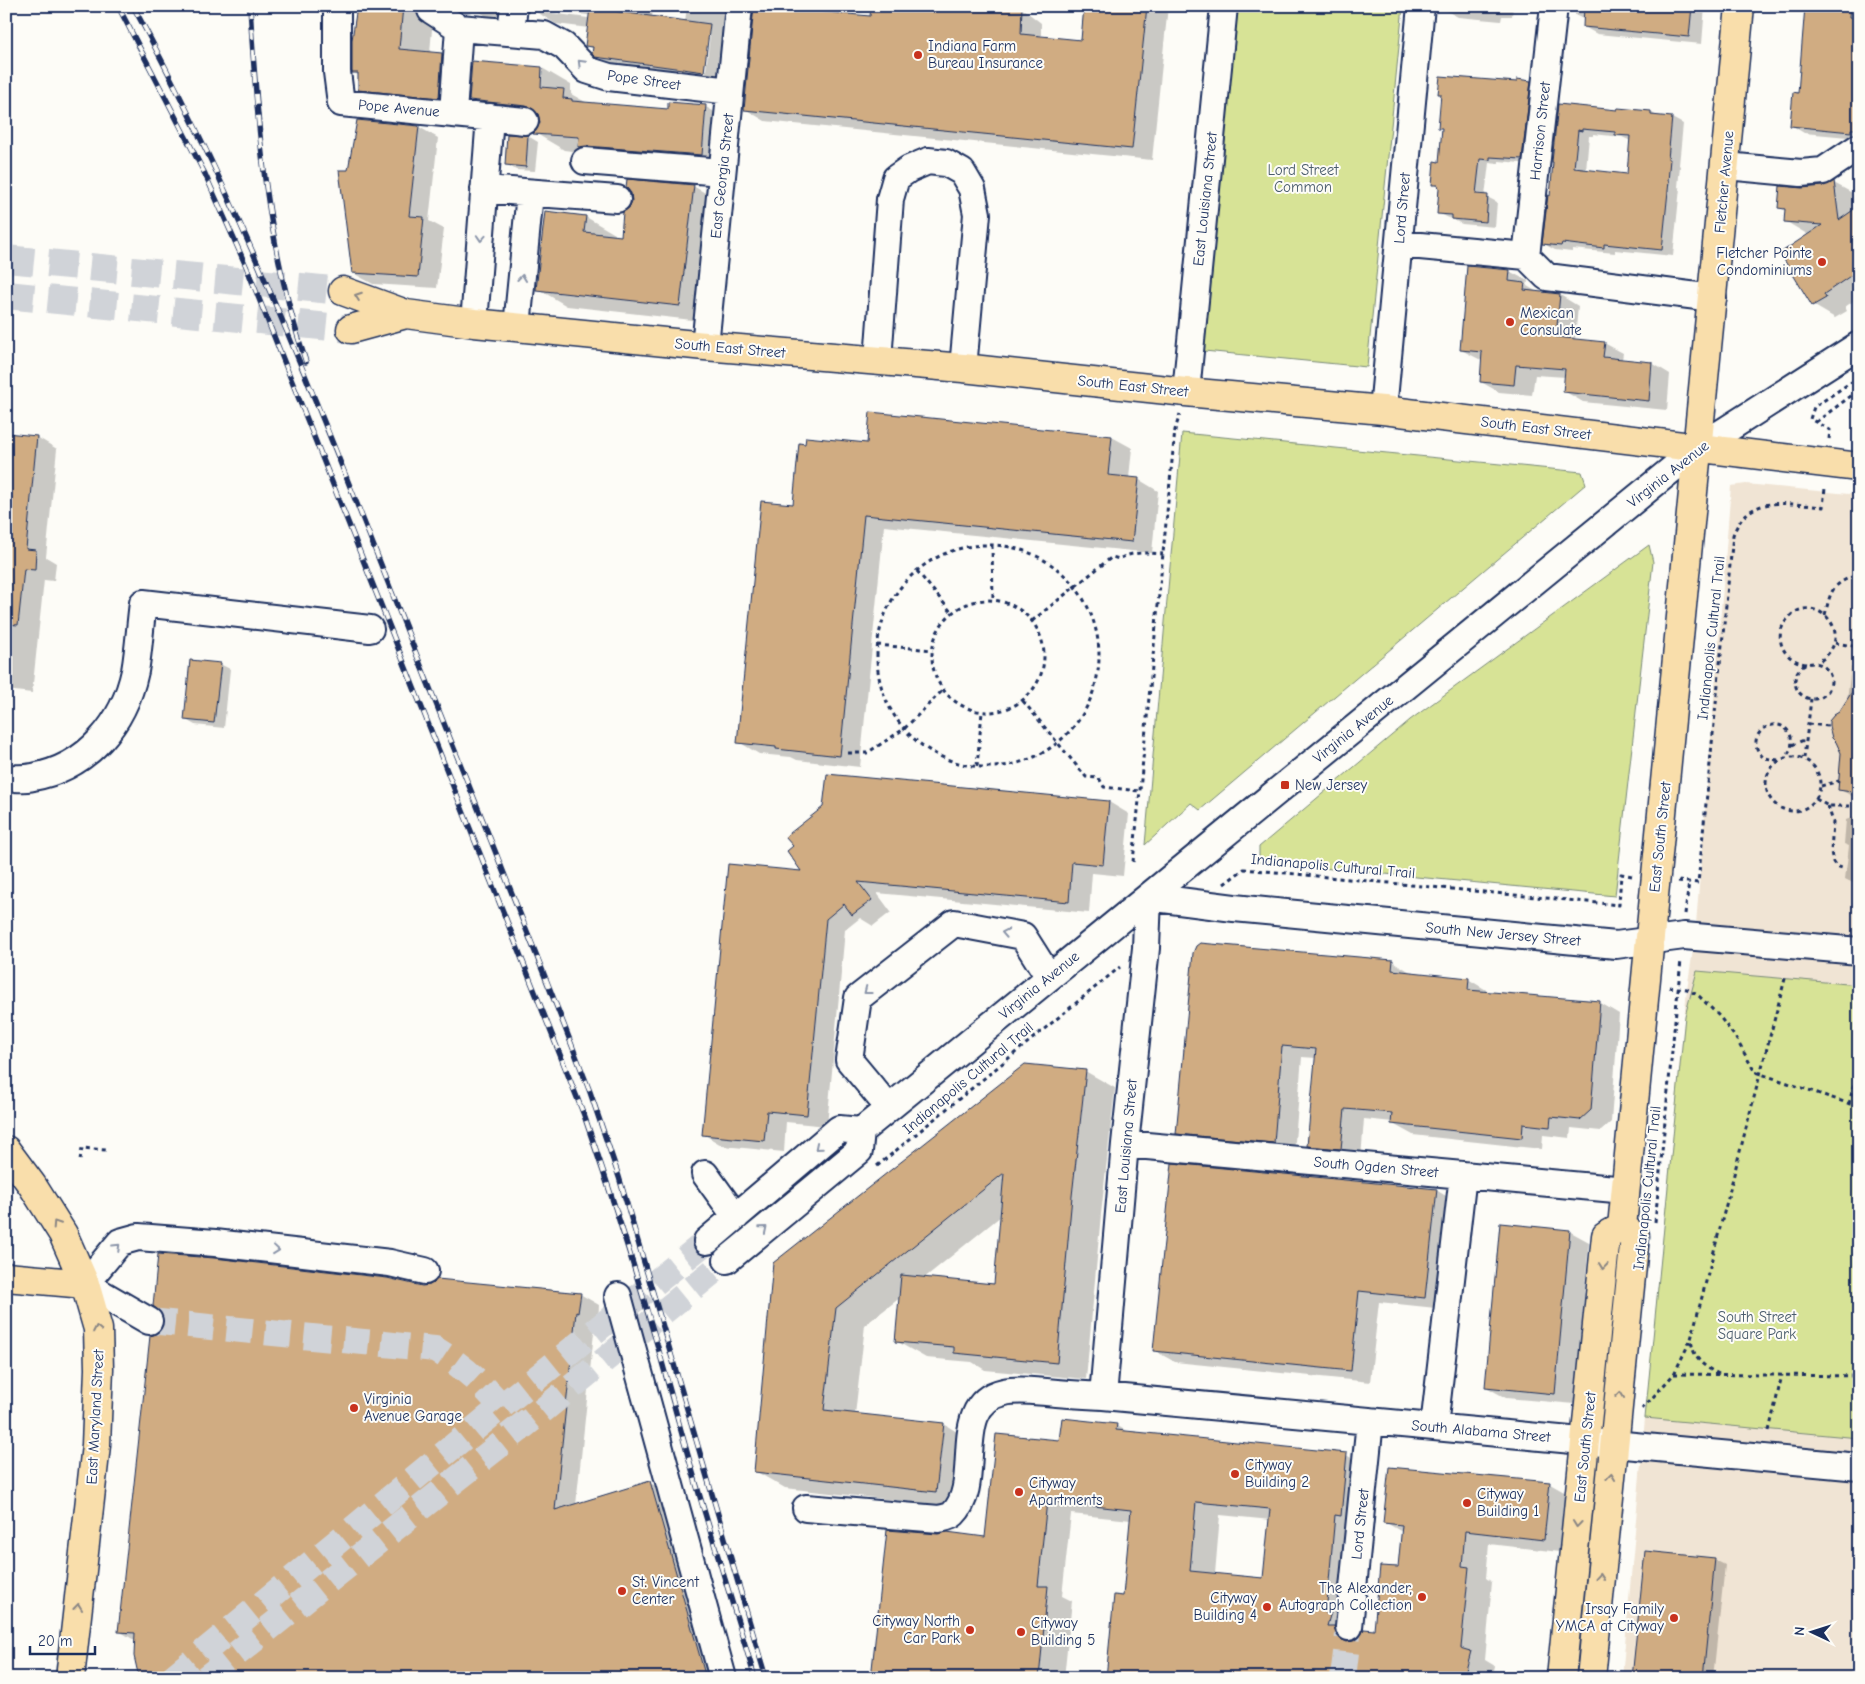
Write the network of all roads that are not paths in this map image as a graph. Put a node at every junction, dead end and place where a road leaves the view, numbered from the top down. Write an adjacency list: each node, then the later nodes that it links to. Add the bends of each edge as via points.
1 (337, 6): 12 (street, Pope Avenue, via 337,72 341,103)
2 (430, 6): 9 (street, Pope Street, via 440,17)
3 (514, 6): 10 (street)
4 (739, 6): 11 (street, East Georgia Street)
5 (1224, 6): 34 (street, East Louisiana Street)
6 (1422, 6): 22 (street, Lord Street)
7 (1554, 6): 23 (street, Harrison Street)
8 (1740, 6): 17 (main road, Fletcher Avenue)
9 (459, 28): 10 (street, Pope Street); 12 (street)
10 (512, 32): 11 (street, Pope Street, one-way to 10, via 609,77 587,70 564,46 544,35)
11 (730, 91): 18 (street, East Georgia Street)
12 (453, 113): 13 (street, Pope Avenue)
13 (490, 117): 14 (street, Pope Avenue); 19 (street)
14 (525, 121)
15 (1859, 147): 17 (street, via 1823,171 1801,173)
16 (585, 161): 18 (street)
17 (1726, 166): 25 (main road, Fletcher Avenue)
18 (722, 172): 31 (street, East Georgia Street)
19 (484, 189): 20 (street); 27 (street, one-way to 27)
20 (530, 193): 21 (street); 28 (street, one-way to 20)
21 (617, 199)
22 (1399, 244): 23 (street); 35 (street, Lord Street)
23 (1526, 256): 25 (street, via 1547,277)
24 (342, 291): 26 (main road, South East Street, one-way to 24)
25 (1713, 298): 36 (main road, Fletcher Avenue)
26 (406, 314): 27 (main road, South East Street); 29 (main road, South East Street)
27 (474, 323): 28 (main road, South East Street)
28 (517, 327): 31 (main road, South East Street)
29 (351, 329)
30 (1859, 345): 36 (street, Virginia Avenue)
31 (705, 346): 32 (main road, South East Street)
32 (878, 360): 33 (main road, South East Street); 33 (street, via 890,199 896,178 909,168 928,161 946,163 962,172 972,189 977,214)
33 (963, 368): 34 (main road, South East Street)
34 (1186, 392): 35 (main road, South East Street)
35 (1383, 410): 36 (main road, South East Street)
36 (1698, 448): 37 (main road, South East Street); 40 (street, Virginia Avenue); 41 (main road, East South Street)
37 (1859, 468)
38 (370, 629): 39 (street, via 143,603 131,686 109,731 95,746 64,766 32,777)
39 (6, 778)
40 (1148, 897): 41 (street, South New Jersey Street, via 1616,945); 43 (street, Virginia Avenue); 46 (street, East Louisiana Street, via 1146,948)
41 (1651, 940): 42 (street, South New Jersey Street, via 1684,936); 50 (main road, East South Street)
42 (1859, 951)
43 (1049, 977): 44 (street, Virginia Avenue); 44 (street, one-way to 44, via 1022,936 954,924 858,998 849,1060)
44 (889, 1108): 45 (street, Virginia Avenue)
45 (860, 1131): 51 (street, one-way to 51, via 839,1130); 54 (street, one-way to 45, via 859,1151)
46 (1126, 1144): 49 (street, South Ogden Street); 60 (street, East Louisiana Street)
47 (7, 1151): 57 (main road, East Maryland Street, one-way to 47)
48 (705, 1174): 51 (street)
49 (1463, 1175): 50 (street, South Ogden Street); 62 (street)
50 (1626, 1190): 52 (main road, East South Street)
51 (736, 1216): 53 (street)
52 (1622, 1227): 63 (main road, East South Street, one-way to 63, via 1606,1236); 64 (main road, East South Street, one-way to 52, via 1635,1236)
53 (707, 1241)
54 (727, 1260)
55 (425, 1270): 57 (street, one-way to 55, via 120,1242 138,1238 390,1262)
56 (6, 1277): 57 (main road)
57 (97, 1285): 59 (street); 68 (main road, East Maryland Street, one-way to 57, via 96,1446 99,1397)
58 (618, 1296): 70 (street)
59 (149, 1322)
60 (1103, 1396): 61 (street, South Alabama Street); 66 (street, South Alabama Street, via 1018,1390 991,1397 974,1418 966,1490 952,1516 939,1519)
61 (1370, 1421): 62 (street, South Alabama Street); 67 (street, Lord Street)
62 (1434, 1427): 63 (street, South Alabama Street)
63 (1586, 1441): 64 (street, South Alabama Street); 71 (main road, East South Street, one-way to 71)
64 (1615, 1444): 65 (street, South Alabama Street); 72 (main road, East South Street, one-way to 64)
65 (1859, 1466)
66 (806, 1508)
67 (1349, 1627)
68 (71, 1667): 69 (main road)
69 (93, 1678)
70 (723, 1678)
71 (1561, 1678)
72 (1591, 1678)

